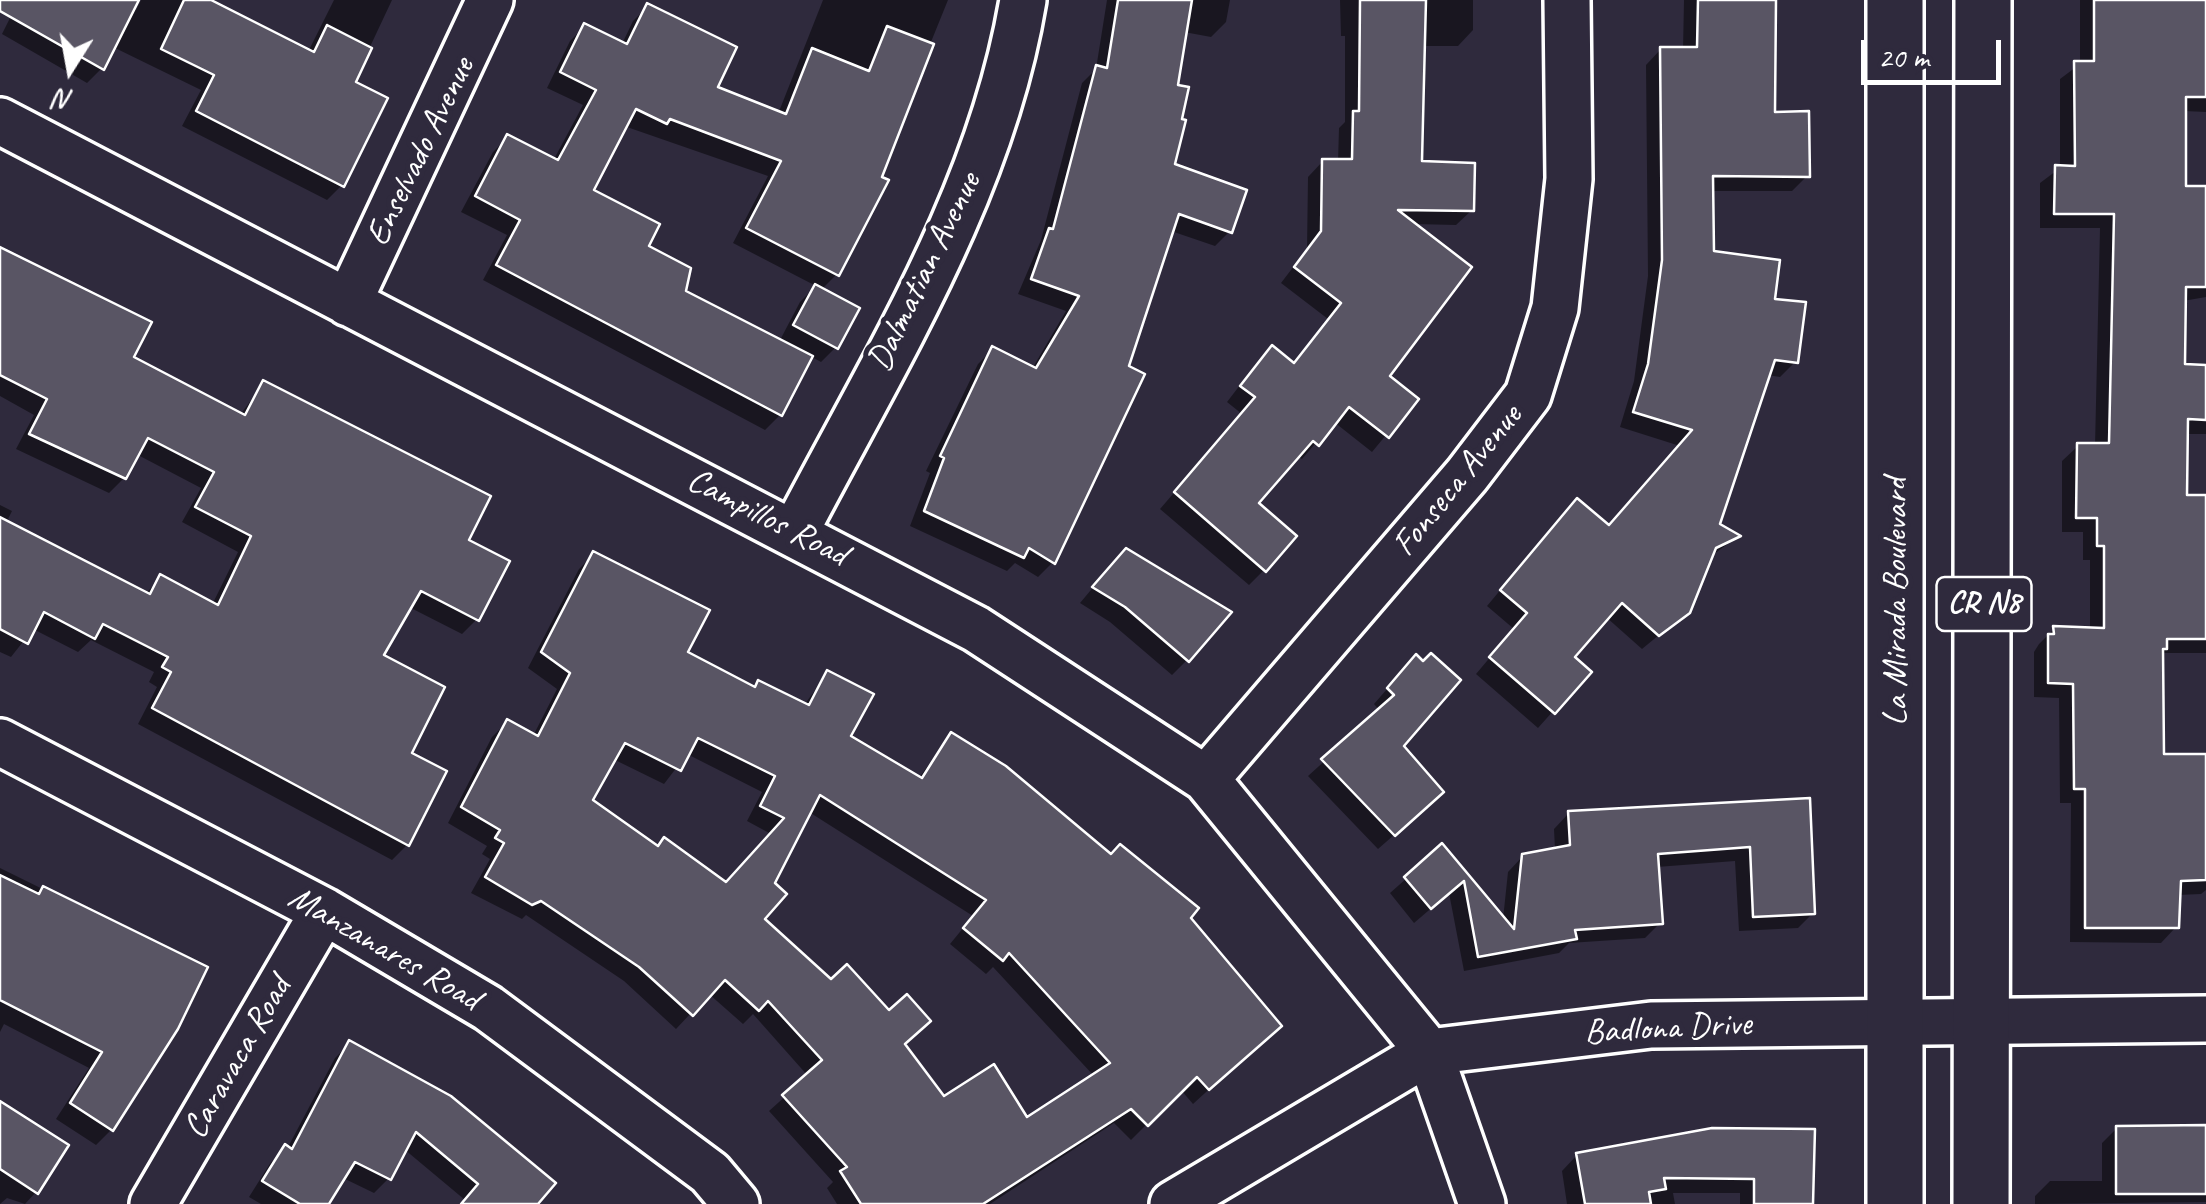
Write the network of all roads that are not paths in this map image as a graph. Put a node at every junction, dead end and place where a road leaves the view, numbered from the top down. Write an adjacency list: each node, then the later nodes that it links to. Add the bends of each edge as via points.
1 (490, 0): 7 (street, Enselvado Avenue)
2 (1023, 0): 8 (street, Dalmatian Avenue, via 966,202)
3 (1566, 0): 10 (street, Fonseca Avenue, via 1569,178 1555,308 1528,395)
4 (1896, 0): 14 (main road, La Mirada Boulevard / CR N8)
5 (1983, 0): 13 (main road, CR N8)
6 (0, 121): 7 (street, Campillos Road)
7 (348, 303): 8 (street, Campillos Road)
8 (795, 532): 10 (street, Campillos Road, via 976,628)
9 (0, 742): 11 (street, Manzanares Road)
10 (1206, 778): 15 (street, Campillos Road)
11 (324, 911): 16 (street, Caravaca Road); 17 (street, Manzanares Road, via 488,1008 710,1172)
12 (2206, 1019): 13 (street, Badlona Drive)
13 (1981, 1021): 14 (street, Badlona Drive); 21 (main road, CR N8)
14 (1894, 1022): 15 (street, Badlona Drive, via 1652,1025); 20 (main road, La Mirada Boulevard / CR N8)
15 (1428, 1052): 18 (street, Badlona Drive); 19 (street)
16 (153, 1204)
17 (736, 1204)
18 (1174, 1204)
19 (1482, 1204)
20 (1895, 1204)
21 (1981, 1204)

